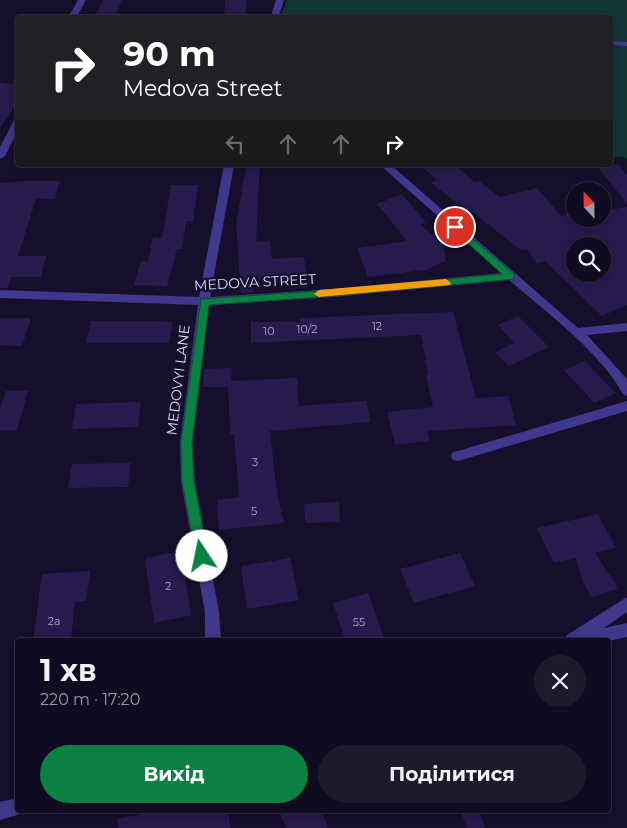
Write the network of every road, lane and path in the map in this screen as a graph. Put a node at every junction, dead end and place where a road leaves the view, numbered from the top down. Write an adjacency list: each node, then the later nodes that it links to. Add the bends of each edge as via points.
1 (82, 0): 3 (street)
2 (280, 0): 4 (street)
3 (74, 15)
4 (275, 15)
5 (613, 43): 6 (street)
6 (627, 44)
7 (15, 126): 8 (street)
8 (0, 156)
9 (229, 167): 13 (street, MEDOVYI LANE)
10 (387, 167): 11 (street)
11 (511, 276): 13 (street, MEDOVA STREET); 15 (street)
12 (0, 294): 13 (street, MEDOVA STREET)
13 (204, 301): 21 (street, MEDOVYI LANE, via 186,443 188,482 212,612)
14 (627, 327): 15 (street)
15 (576, 332): 16 (street)
16 (627, 391)
17 (627, 406): 18 (street)
18 (458, 456)
19 (627, 604): 22 (street)
20 (627, 630): 23 (street)
21 (213, 638)
22 (575, 638)
23 (590, 638)
24 (15, 808): 25 (street)
25 (0, 811)

